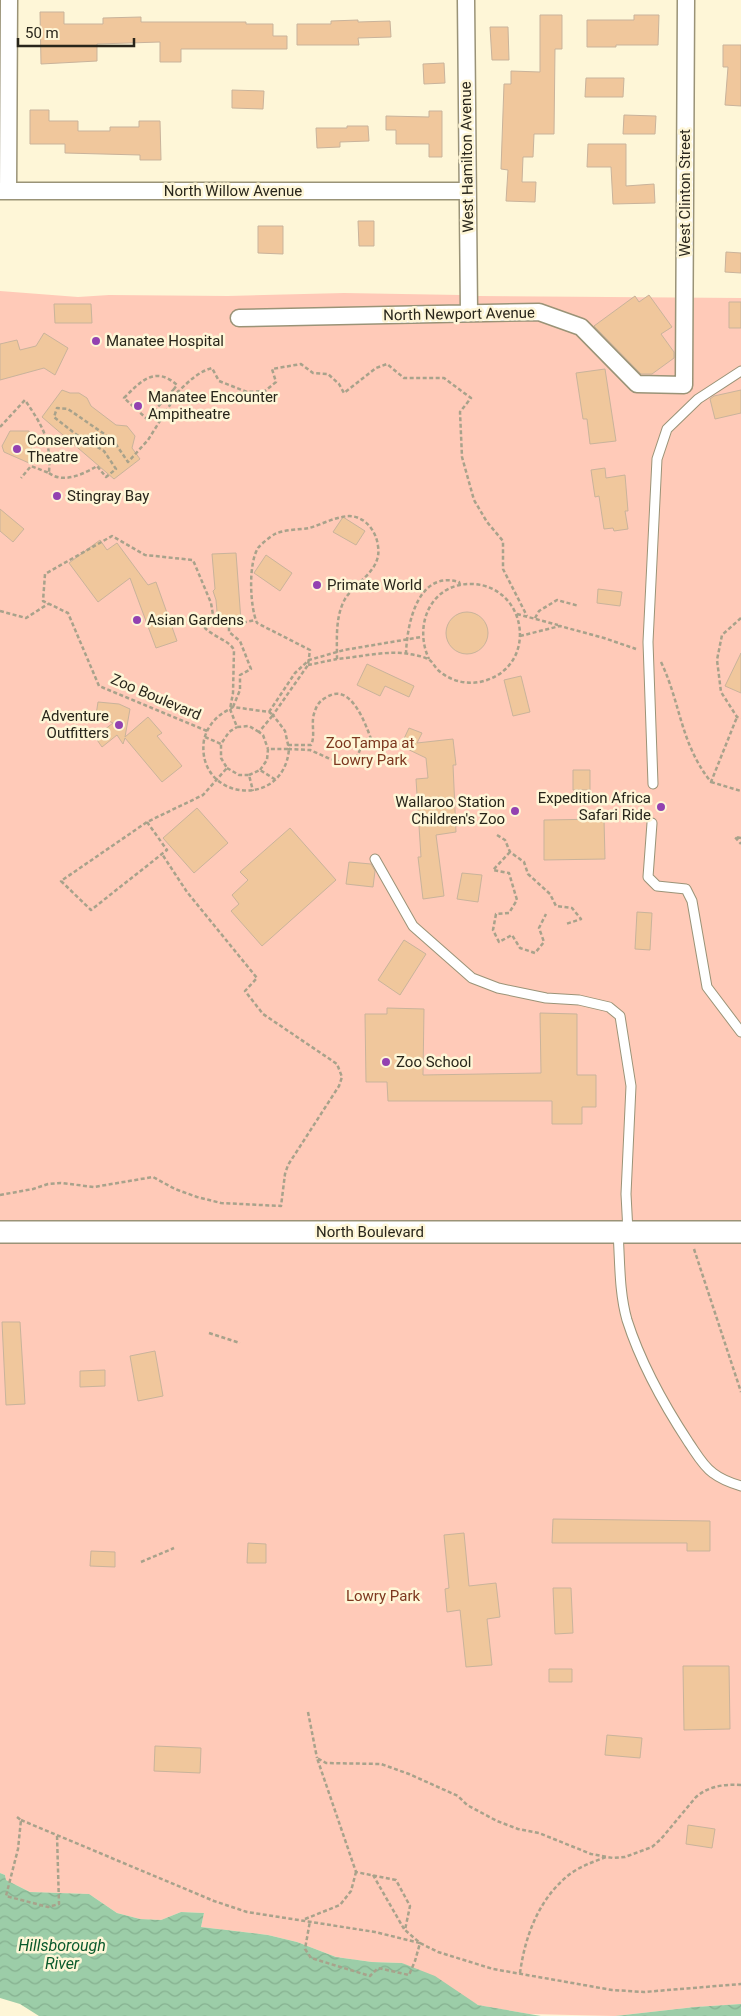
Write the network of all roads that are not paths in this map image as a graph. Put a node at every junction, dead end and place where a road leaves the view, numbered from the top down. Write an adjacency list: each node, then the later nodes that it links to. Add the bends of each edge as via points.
1 (9, 0): 4 (street)
2 (466, 0): 5 (street, West Hamilton Avenue)
3 (686, 0): 9 (street, West Clinton Street)
4 (4, 191): 5 (street, North Willow Avenue)
5 (467, 191): 6 (street, West Hamilton Avenue)
6 (469, 313): 7 (street, North Newport Avenue); 9 (street, North Newport Avenue, via 539,312 581,327 638,384)
7 (238, 318)
8 (741, 371): 10 (lane, via 698,399 666,429 657,459 648,642)
9 (684, 385)
10 (654, 784)
11 (652, 823): 13 (lane, via 648,877 657,886 686,889 692,901 707,987)
12 (375, 860): 15 (lane, via 413,926 472,978 498,988 546,998 609,1006 620,1016 630,1086)
13 (741, 1032)
14 (0, 1232): 15 (street, North Boulevard)
15 (623, 1232): 16 (street, North Boulevard); 17 (lane, via 622,1284 627,1319 640,1356 670,1414 698,1456 712,1472)
16 (741, 1232)
17 (741, 1486)

